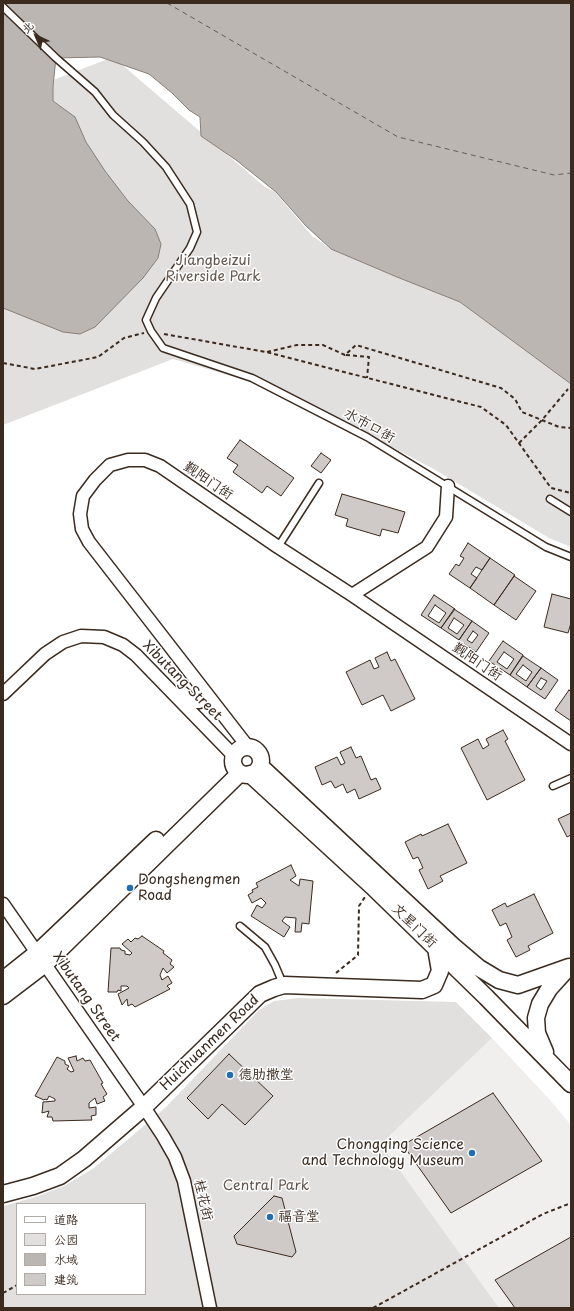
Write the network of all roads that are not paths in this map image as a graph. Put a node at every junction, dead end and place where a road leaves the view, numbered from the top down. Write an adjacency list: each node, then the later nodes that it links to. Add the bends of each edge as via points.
1 (4, 7): 3 (lane, 水市口街, via 95,92 113,115 143,142 166,167 190,204 198,232 156,298 146,320 162,348 252,378 367,437)
2 (319, 483): 6 (lane)
3 (448, 486): 7 (lane, 水市口街, via 546,547); 8 (street, via 446,517 427,547)
4 (550, 499): 5 (lane)
5 (571, 512)
6 (278, 547): 8 (street, 觐阳门街); 10 (street, 觐阳门街, via 160,466 145,460 128,460 110,465 83,496 80,514 82,529 89,542)
7 (571, 557)
8 (352, 595): 12 (street, 觐阳门街)
9 (155, 673): 10 (street, via 196,702 202,699); 11 (street, Xibutang Street, via 123,645 104,637 81,636 63,642 45,654); 14 (street, Xibutang Street)
10 (201, 687): 13 (street, 觐阳门街)
11 (3, 694)
12 (571, 744)
13 (248, 747): 14 (street, via 240,749); 14 (street, via 260,753 262,762)
14 (244, 767): 19 (street, 文星门街); 20 (street); 21 (street, 文星门街, via 479,968 499,980 518,985)
15 (571, 778): 16 (lane)
16 (553, 786)
17 (3, 904): 20 (street, Xibutang Street)
18 (240, 926): 23 (lane, via 265,947)
19 (436, 948): 23 (street, Huichuanmen Road, via 440,971 434,985 422,990); 25 (street, 文星门街)
20 (41, 958): 22 (street); 24 (street); 27 (street, Xibutang Street)
21 (570, 966): 25 (street, via 549,989 540,1004 536,1018 537,1032)
22 (3, 980)
23 (284, 985): 27 (street, Huichuanmen Road, via 260,994)
24 (3, 996)
25 (550, 1062): 26 (street, 文星门街)
26 (571, 1084)
27 (144, 1107): 28 (street, Huichuanmen Road, via 84,1159 60,1176); 29 (street, 桂花街, via 175,1157 184,1181)
28 (3, 1194)
29 (210, 1308)

